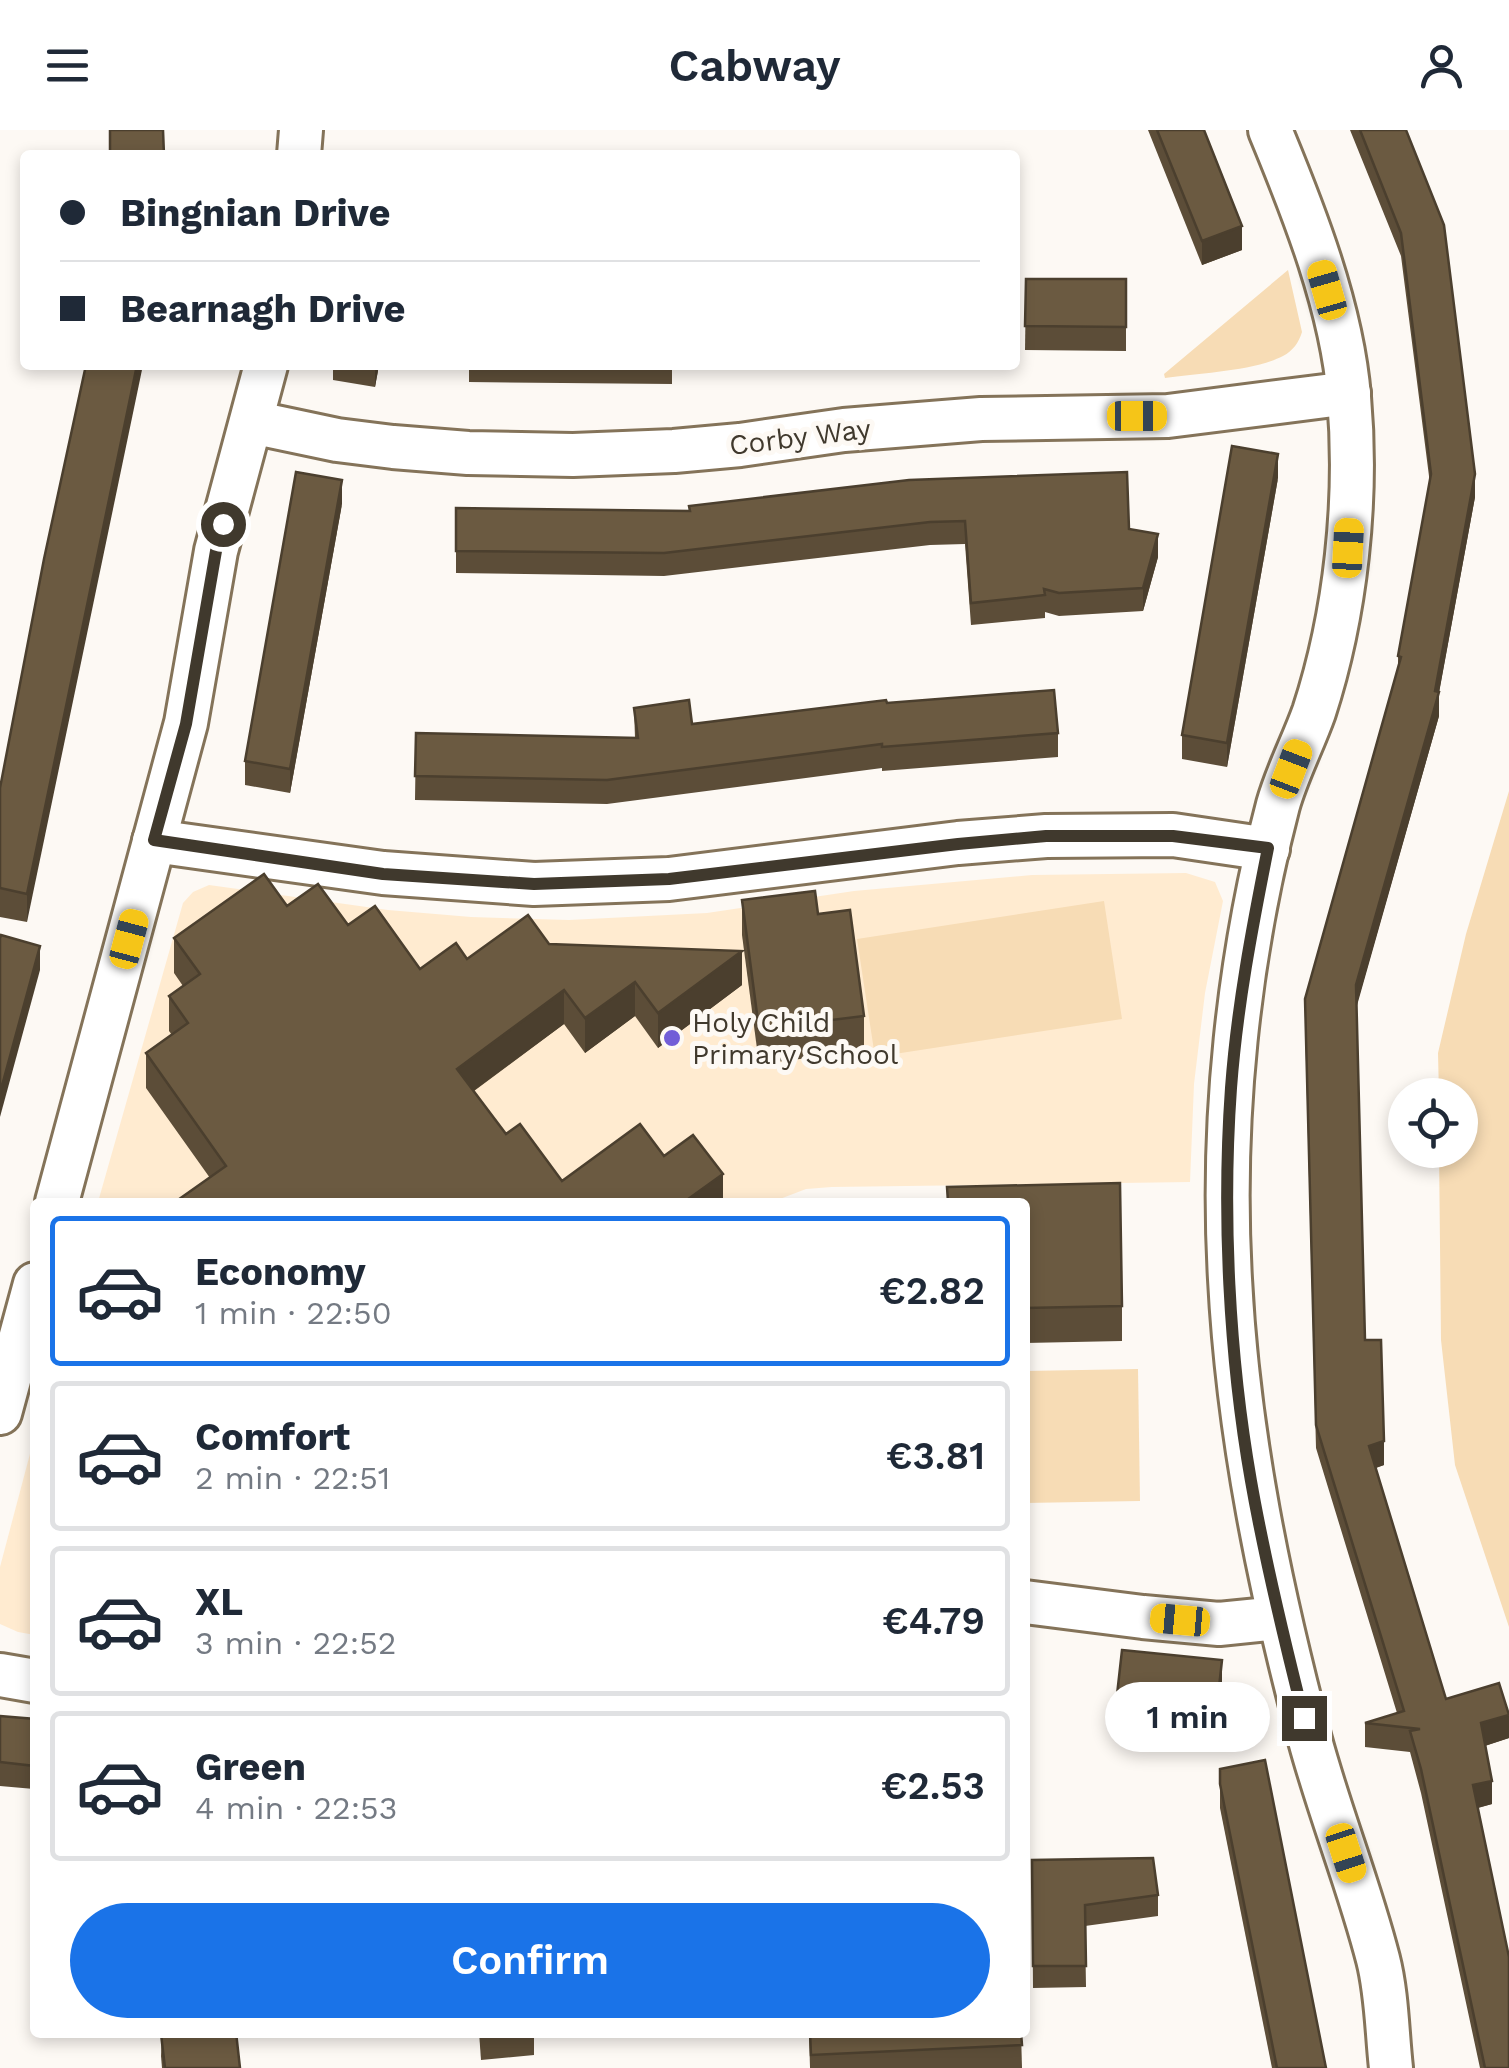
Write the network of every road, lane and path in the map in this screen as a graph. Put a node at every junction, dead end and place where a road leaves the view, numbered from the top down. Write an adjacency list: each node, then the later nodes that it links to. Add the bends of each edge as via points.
1 (1270, 130): 3 (street, via 1312,238)
2 (265, 370): 4 (street)
3 (1349, 394): 4 (street, Corby Way, via 1168,416 980,419 740,446 573,455 394,447); 6 (street, via 1348,548 1332,642)
4 (252, 422): 5 (street, via 216,551 186,724)
5 (154, 840): 6 (street, via 383,874 534,884 669,879 1046,836 1173,836); 7 (street)
6 (1268, 848): 11 (street, via 1241,998 1228,1167 1240,1410)
7 (58, 1198)
8 (30, 1302): 9 (street)
9 (0, 1413)
10 (1030, 1603): 11 (street, via 1218,1624)
11 (1279, 1618): 14 (street, via 1311,1746 1380,1965)
12 (0, 1676): 13 (street)
13 (30, 1680)
14 (1391, 2068)

